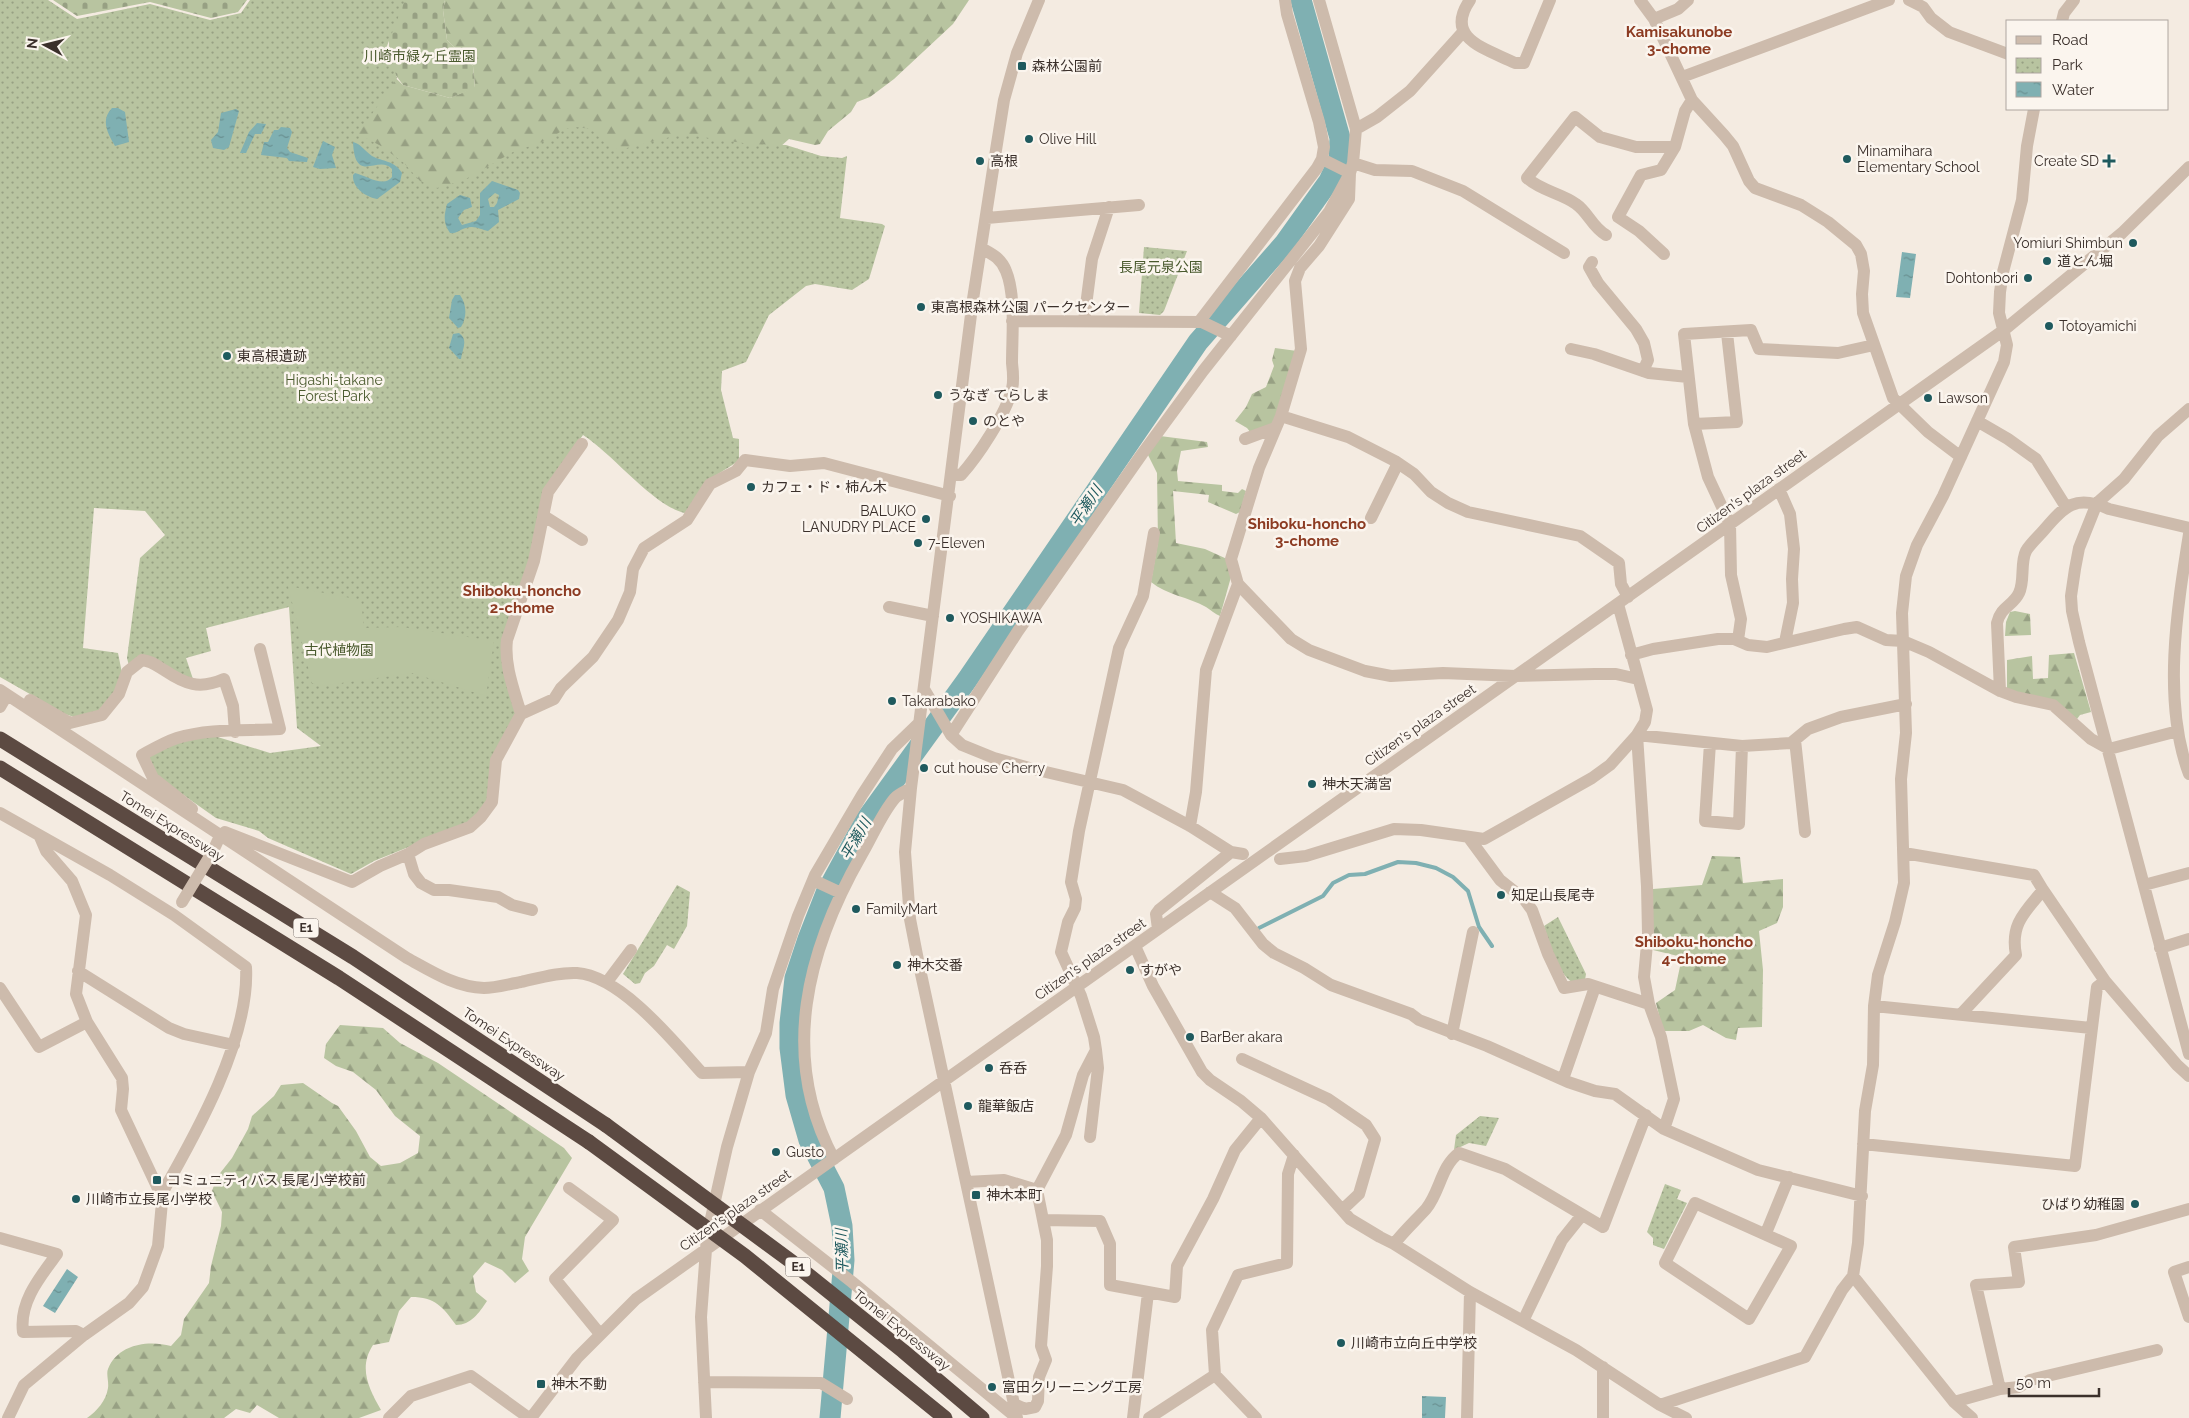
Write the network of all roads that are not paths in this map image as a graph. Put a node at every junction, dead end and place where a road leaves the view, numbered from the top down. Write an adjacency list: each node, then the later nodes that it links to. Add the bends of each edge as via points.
1 (1039, 0): 25 (street, via 1017,53 1004,100)
2 (1285, 0): 20 (street, via 1320,122)
3 (1319, 0): 18 (street)
4 (1470, 0): 13 (street, via 1462,18)
5 (1550, 0): 13 (street, via 1524,62 1515,63 1468,39)
6 (1640, 0): 11 (street)
7 (1688, 0): 11 (street, via 1678,9)
8 (1889, 0): 15 (street)
9 (1909, 0): 14 (street, via 1923,7 1949,32)
10 (2074, 0): 12 (street)
11 (1654, 19): 15 (street)
12 (2062, 20)
13 (1462, 32): 18 (street, via 1410,91)
14 (2006, 53)
15 (1682, 77): 16 (street)
16 (1692, 100): 19 (street, via 1684,111); 37 (street, via 1732,146 1755,188 1801,205 1828,222 1856,246 1864,271 1863,313)
17 (2034, 110): 34 (street, via 2026,146 2022,200 2000,292 1999,313)
18 (1356, 129): 22 (street)
19 (1675, 147): 26 (street, via 1636,147 1600,137 1575,117 1539,162 1527,178 1534,185 1577,204 1597,230); 29 (street, via 1661,170 1641,176 1618,217)
20 (1325, 160): 22 (street); 33 (street)
21 (2189, 167): 34 (street, Citizen's plaza street, via 2122,234)
22 (1349, 169): 28 (street, via 1412,171 1463,190); 36 (street, via 1329,212); 43 (street, via 1349,199 1300,268 1295,281 1301,349)
23 (1138, 205): 24 (street)
24 (1109, 207): 25 (street); 32 (street, via 1092,258)
25 (987, 218): 27 (street)
26 (1606, 235)
27 (981, 248): 31 (street, via 996,256 1006,271); 51 (street)
28 (1564, 253)
29 (1664, 254)
30 (1588, 267): 39 (street, via 1644,343 1648,360)
31 (1012, 321): 32 (street); 51 (street, via 1013,388 1004,411 969,466 961,475)
32 (1084, 322): 33 (street)
33 (1201, 322): 36 (street)
34 (2004, 330): 41 (street, Citizen's plaza street); 44 (street, via 2007,345 2004,362)
35 (1727, 333): 37 (street, via 1751,330 1759,349 1838,353); 40 (street, via 1684,334); 45 (street, via 1737,422)
36 (1229, 336): 85 (street, via 1018,631)
37 (1874, 346): 41 (street, via 1888,388)
38 (1571, 349): 39 (street)
39 (1643, 371): 40 (street)
40 (1688, 377): 45 (street)
41 (1898, 405): 49 (street); 52 (street, Citizen's plaza street)
42 (2189, 409): 54 (street, via 2158,436 2124,479)
43 (1281, 416): 46 (street); 50 (street, via 1348,437)
44 (1977, 421): 49 (street); 55 (street, via 2036,459)
45 (1694, 424): 58 (street, via 1708,477)
46 (1275, 428): 47 (street); 64 (street, via 1231,559)
47 (1245, 439)
48 (582, 444): 56 (street, via 548,492)
49 (1960, 457): 69 (street, via 1917,545 1906,576)
50 (1398, 463): 57 (street); 65 (street, via 1414,474 1430,492 1468,512 1580,536 1619,563)
51 (952, 474): 53 (street)
52 (1779, 489): 58 (street, Citizen's plaza street); 70 (street, via 1790,514 1794,549 1793,603)
53 (950, 496): 67 (street); 81 (street, via 824,463 790,466 745,460 736,471 710,484 687,520 644,548 633,569 630,592 618,620 593,657 554,699)
54 (2097, 503): 55 (street, via 2084,502); 59 (street, via 2109,509); 91 (street, via 2079,548 2071,596 2079,642)
55 (2066, 507): 76 (street, via 2026,551 2020,592 1999,616)
56 (544, 516): 62 (street); 81 (street, via 534,561 507,640 508,668)
57 (1371, 518)
58 (1730, 524): 65 (street, Citizen's plaza street); 68 (street, via 1731,575 1741,619)
59 (2189, 528)
60 (1154, 533): 94 (street, via 1143,596 1119,648)
61 (2189, 534): 63 (street)
62 (582, 540)
63 (2187, 566): 77 (street, via 2175,631)
64 (1238, 584): 73 (street, via 1291,639 1309,650 1356,668 1391,676 1443,673); 97 (street, via 1206,670)
65 (1623, 600): 72 (street); 73 (street, Citizen's plaza street)
66 (890, 607): 67 (street)
67 (933, 616): 75 (street)
68 (1738, 640): 70 (street, via 1748,645 1767,647); 72 (street, via 1718,639)
69 (1903, 641): 70 (street, via 1886,640 1857,627); 76 (street); 80 (street)
70 (1785, 642)
71 (260, 649): 84 (street, via 280,729)
72 (1631, 654): 74 (street)
73 (1516, 676): 74 (street, via 1609,674); 110 (street, Citizen's plaza street)
74 (1638, 679): 86 (street, via 1647,710 1645,722)
75 (924, 689): 82 (street); 85 (street)
76 (2000, 691): 91 (street, via 2053,705 2091,739)
77 (2176, 696): 79 (street); 83 (street)
78 (4, 698): 84 (street, via 22,696 70,723 82,721 102,715 119,694 127,672 142,660 149,660 184,682 209,684 224,679 233,706); 99 (street)
79 (2189, 698)
80 (1906, 704): 88 (street, via 1841,716 1808,729); 102 (street, via 1901,780)
81 (521, 714): 103 (street, via 496,760 492,802 481,817 470,827 424,844)
82 (919, 723): 95 (street); 106 (street, via 892,749 862,795)
83 (2178, 731): 91 (street); 93 (street)
84 (235, 732): 99 (street, via 191,735 142,755 153,778 210,823)
85 (951, 735): 94 (street, via 962,745 994,758)
86 (1637, 735): 89 (street); 101 (street, via 1610,765 1592,778 1484,839); 125 (street, via 1647,886 1648,933 1644,977)
87 (0, 739): 184 (highway, Tomei Expressway / E1, bridge, via 353,958 606,1125 762,1239 903,1351)
88 (1795, 740): 90 (street, via 1791,743); 98 (street)
89 (1710, 743): 90 (street); 90 (street, via 1705,821 1739,824)
90 (1742, 746)
91 (2109, 749): 107 (street)
92 (0, 768): 183 (highway, E1, bridge, via 356,988 589,1142 746,1256)
93 (2189, 774)
94 (1091, 781): 97 (street, via 1123,790); 122 (street, via 1071,882 1075,908 1061,952)
95 (911, 788): 109 (street, via 896,797); 138 (street, via 905,852 910,919)
96 (0, 813): 100 (street)
97 (1190, 826): 113 (street, via 1237,853 1159,910 1156,914)
98 (1805, 832)
99 (220, 836): 103 (street, via 225,832 352,882); 112 (street, bridge); 121 (street, via 406,958 446,979 486,988 556,974 578,973)
100 (40, 837): 112 (street); 119 (street, via 46,851 72,881 86,915)
101 (1470, 838): 104 (street, via 1394,829 1306,856); 123 (street, via 1500,880 1524,899 1532,910 1564,988 1588,984)
102 (1904, 853): 108 (street, via 2034,875); 126 (street, via 1904,883 1878,974)
103 (408, 854): 111 (street, via 414,874 421,883 434,890 498,897)
104 (1280, 859)
105 (2189, 873): 107 (street)
106 (816, 882): 109 (street); 135 (street, via 798,916 774,989 766,1033)
107 (2144, 885): 117 (street)
108 (2044, 890): 120 (street); 127 (street, via 2022,914 2013,939 2016,955)
109 (840, 892): 145 (street, via 811,974 803,1035 812,1103)
110 (1210, 892): 113 (street, Citizen's plaza street); 130 (street, via 1236,908 1263,944 1289,962 1331,985 1411,1014)
111 (532, 910)
112 (174, 915): 131 (street, via 246,967 247,981)
113 (1158, 929): 116 (street, Citizen's plaza street)
114 (1473, 932): 130 (street)
115 (2189, 939): 117 (street)
116 (1135, 946): 122 (street, Citizen's plaza street); 140 (street, via 1153,986 1202,1072)
117 (2160, 948): 133 (street)
118 (631, 950): 121 (street)
119 (78, 971): 128 (street, via 76,994); 131 (street, via 169,1028)
120 (2105, 981): 129 (street, via 2097,987); 136 (street)
121 (607, 982): 135 (street, via 657,1024 702,1073)
122 (1076, 986): 132 (street, via 1088,1014); 138 (street, Citizen's plaza street)
123 (1595, 987): 125 (street); 137 (street)
124 (0, 988): 128 (street, via 39,1047)
125 (1649, 1004): 141 (street, via 1674,1099)
126 (1874, 1006): 127 (street); 143 (street, via 1873,1064)
127 (1961, 1014): 129 (street)
128 (87, 1022): 150 (street, via 122,1078 121,1110)
129 (2091, 1028): 143 (street, via 2075,1166)
130 (1452, 1034): 137 (street)
131 (234, 1045): 150 (street, via 198,1127)
132 (1096, 1050): 142 (street, via 1098,1068); 149 (street, via 1083,1075 1066,1135)
133 (2189, 1054)
134 (1242, 1059): 154 (street, via 1328,1099 1366,1124 1376,1139 1359,1194)
135 (749, 1072): 160 (street, via 724,1157)
136 (2189, 1076)
137 (1562, 1079): 139 (street, via 1595,1091 1615,1094)
138 (944, 1081): 145 (street, Citizen's plaza street); 147 (street)
139 (1646, 1115): 141 (street); 155 (street, via 1603,1227)
140 (1261, 1118): 144 (street); 164 (street, via 1236,1150 1177,1266 1175,1297)
141 (1664, 1129): 146 (street, via 1758,1170)
142 (1090, 1138)
143 (1863, 1144): 151 (street)
144 (1294, 1156): 154 (street); 171 (street, via 1288,1174 1287,1263 1238,1275 1212,1330)
145 (833, 1160): 153 (street, Citizen's plaza street)
146 (1789, 1177): 151 (street); 157 (street)
147 (966, 1182): 149 (street, via 1004,1180); 178 (street)
148 (568, 1188): 167 (street, via 613,1220 555,1279)
149 (1037, 1190): 156 (street)
150 (161, 1195): 168 (street, via 158,1246 143,1287 130,1303)
151 (1862, 1196): 162 (street)
152 (2189, 1209): 173 (street, via 2096,1235 2014,1248 2019,1282 1976,1285)
153 (760, 1210): 160 (street, Citizen's plaza street); 176 (street)
154 (1342, 1210): 159 (street, via 1350,1219)
155 (1582, 1215): 159 (street, via 1505,1169 1460,1153 1452,1158 1427,1208 1406,1227); 166 (street, via 1562,1240)
156 (1044, 1220): 164 (street, via 1100,1221 1110,1244 1110,1285); 178 (street, via 1047,1266 1041,1346 1046,1360 1039,1377 1035,1407)
157 (1766, 1234): 157 (street, via 1791,1246 1749,1319 1666,1263 1695,1203)
158 (0, 1238): 168 (street, via 57,1254 37,1281 22,1310 22,1332 76,1331)
159 (1394, 1244): 163 (street)
160 (706, 1249): 167 (street, Citizen's plaza street, via 636,1299); 172 (street, via 701,1317)
161 (2189, 1267): 165 (street, via 2174,1272)
162 (1853, 1276): 175 (street); 177 (street, via 1805,1357)
163 (1470, 1292): 166 (street); 188 (street)
164 (1148, 1293): 185 (street)
165 (2189, 1317)
166 (1522, 1321): 170 (street)
167 (600, 1334): 181 (street, Citizen's plaza street)
168 (84, 1335): 179 (street, via 24,1386)
169 (2157, 1350): 173 (street)
170 (1603, 1367): 177 (street); 189 (street)
171 (1215, 1375): 186 (street); 187 (street)
172 (704, 1382): 174 (street, via 821,1383); 182 (street)
173 (2000, 1390): 175 (street)
174 (845, 1397)
175 (1954, 1402): 191 (street)
176 (999, 1404): 178 (street); 184 (street)
177 (1660, 1404): 190 (street)
178 (1016, 1414)
179 (8, 1418)
180 (389, 1418): 181 (street, via 411,1396 471,1376)
181 (530, 1418)
182 (706, 1418)
183 (945, 1418)
184 (981, 1418)
185 (1133, 1418)
186 (1149, 1418)
187 (1256, 1418)
188 (1467, 1418)
189 (1603, 1418)
190 (1686, 1418)
191 (1972, 1418)

